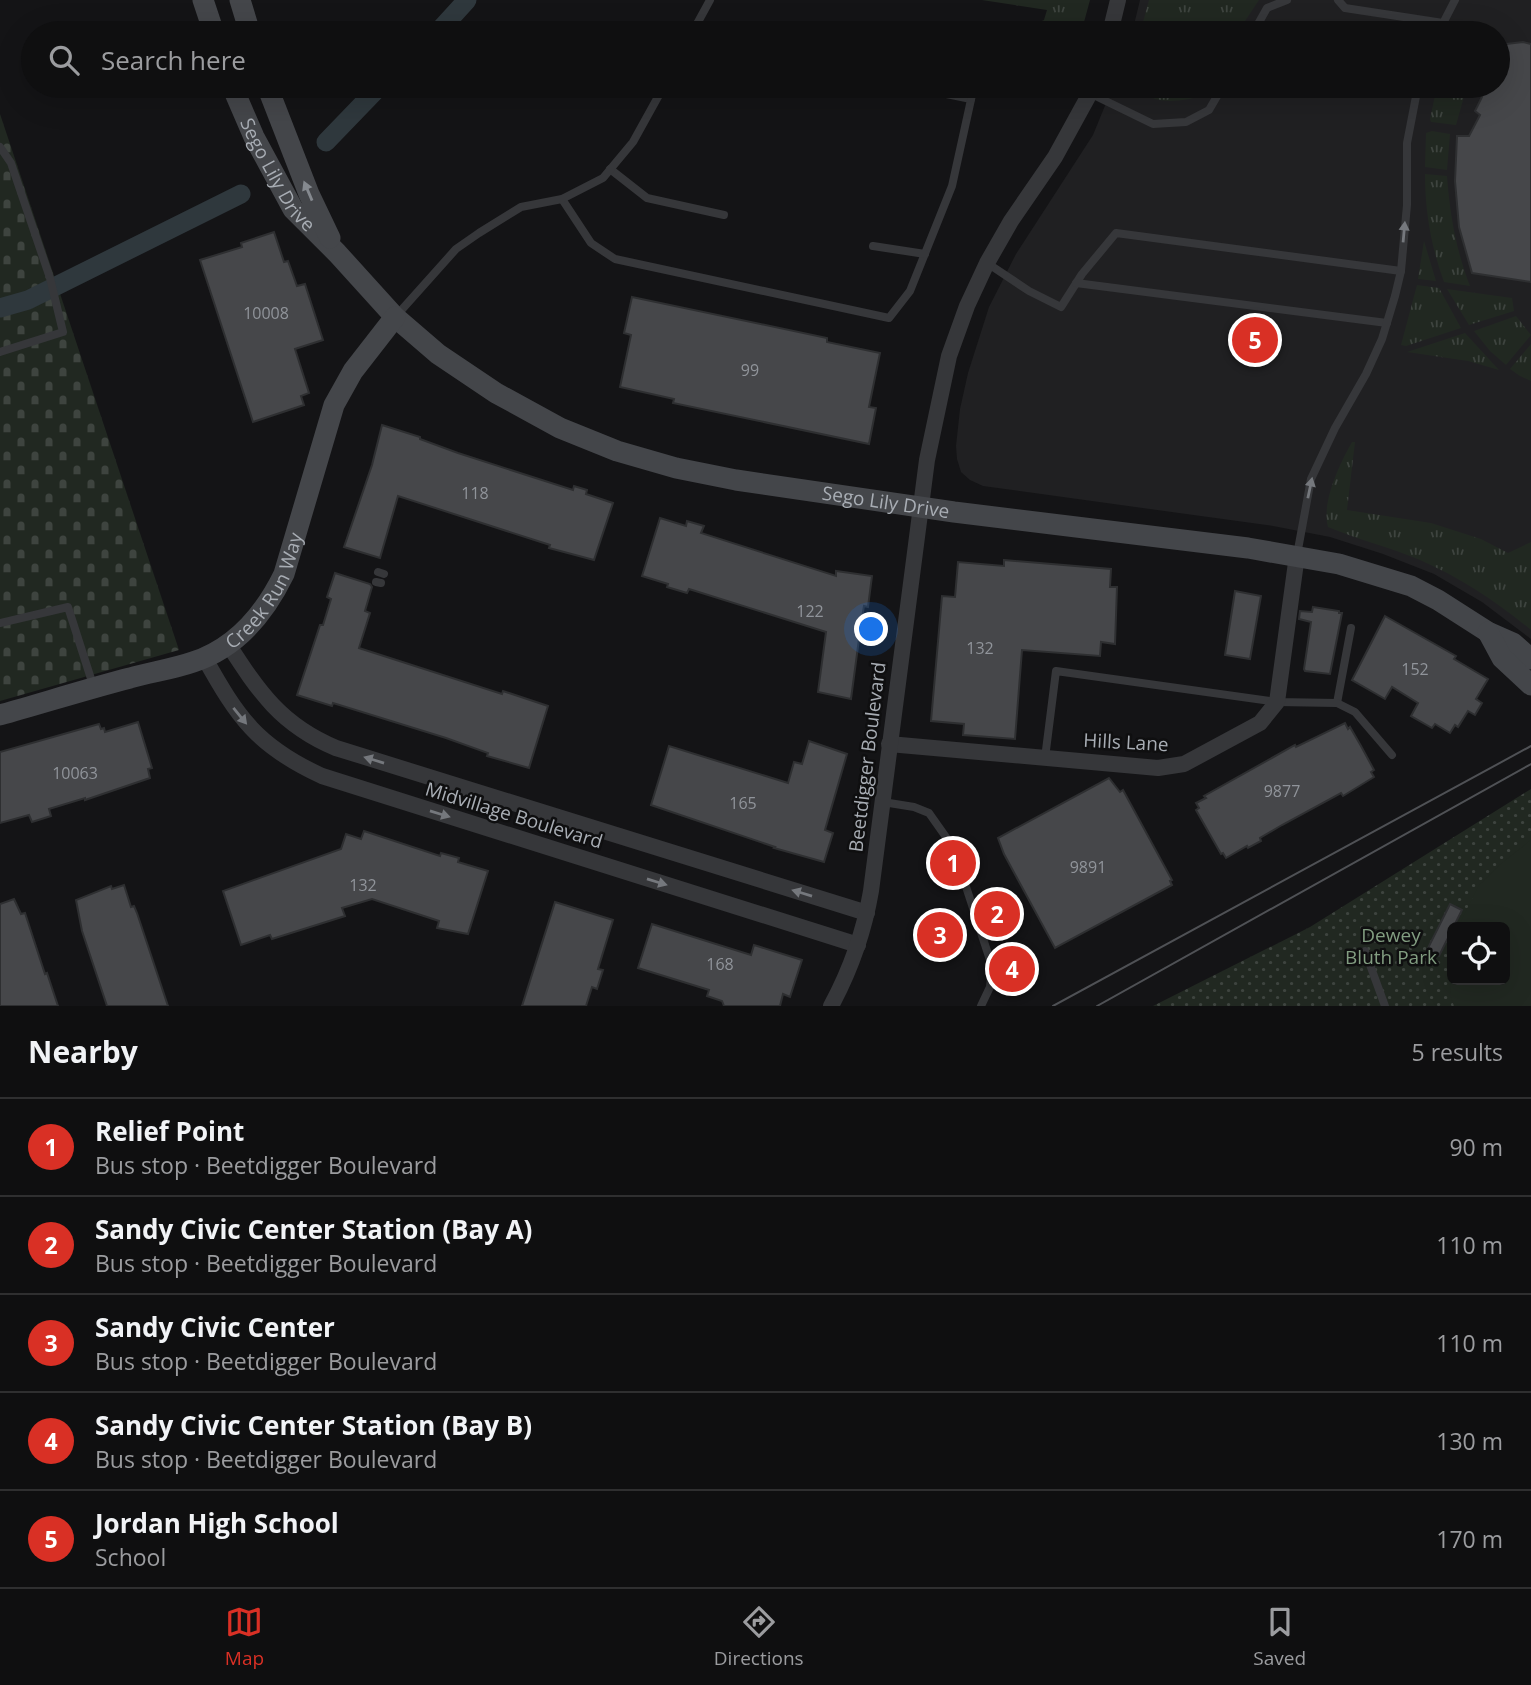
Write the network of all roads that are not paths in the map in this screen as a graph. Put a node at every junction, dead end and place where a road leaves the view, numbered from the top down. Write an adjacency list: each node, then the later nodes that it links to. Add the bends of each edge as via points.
1 (203, 0): 8 (main road)
2 (240, 0): 9 (main road)
3 (710, 0): 10 (lane)
4 (1118, 0): 11 (street)
5 (1287, 0): 12 (lane, via 1267,9)
6 (1338, 0): 13 (lane, via 1345,8)
7 (1455, 0): 14 (lane)
8 (210, 21)
9 (246, 21)
10 (699, 21)
11 (1113, 21)
12 (1260, 21)
13 (1430, 21)
14 (1444, 21)
15 (237, 98): 29 (main road, Sego Lily Drive, via 293,209)
16 (272, 98): 29 (main road, Sego Lily Drive, one-way to 16)
17 (657, 98): 25 (lane, via 633,142)
18 (966, 98): 23 (lane)
19 (1087, 98): 31 (street, Beetdigger Boulevard)
20 (1108, 98): 21 (lane, via 1153,124 1186,122 1209,110)
21 (1216, 98)
22 (1415, 98): 32 (lane, one-way to 22, via 1406,143)
23 (971, 99): 30 (lane, via 952,186)
24 (0, 147): 36 (lane, via 11,163 63,332)
25 (610, 169): 26 (lane); 27 (lane, via 647,198)
26 (562, 199): 30 (lane, via 591,243 615,259 889,318 910,291); 34 (lane, via 521,207 456,249)
27 (724, 215)
28 (873, 246): 30 (lane)
29 (337, 253): 34 (main road, Sego Lily Drive)
30 (925, 254)
31 (987, 263): 33 (lane, via 1061,307); 37 (street, Beetdigger Boulevard, via 949,356)
32 (1401, 271): 33 (lane, via 1116,233); 35 (lane)
33 (1076, 283): 35 (lane)
34 (395, 317): 37 (main road, Sego Lily Drive, via 438,354 496,393 560,428 617,451 736,480); 42 (main road, Creek Run Way, via 352,371 334,405 292,550 275,592 256,620)
35 (1387, 323): 38 (lane, one-way to 35, via 1311,479)
36 (0, 352)
37 (920, 507): 38 (main road, Sego Lily Drive); 50 (street, Beetdigger Boulevard)
38 (1297, 555): 41 (main road, Sego Lily Drive, via 1411,586); 47 (street)
39 (0, 623): 46 (lane, via 68,607)
40 (1351, 628): 48 (lane)
41 (1488, 632): 44 (main road, Sego Lily Drive, via 1513,643); 45 (main road, Sego Lily Drive, via 1502,658)
42 (228, 643): 43 (main road, Creek Run Way); 54 (street, Midvillage Boulevard, one-way to 42, via 319,741 276,710)
43 (204, 657): 46 (main road, Creek Run Way); 55 (street, Midvillage Boulevard, one-way to 55, via 244,722 274,749 323,776)
44 (1531, 659)
45 (1531, 685)
46 (93, 688): 49 (main road, Creek Run Way)
47 (1277, 702): 48 (lane); 52 (street, Hills Lane, via 1259,723 1184,764 1158,768); 52 (lane, via 1056,671)
48 (1338, 703): 51 (lane, via 1354,712)
49 (0, 715)
50 (889, 744): 52 (street, Hills Lane); 53 (street, Beetdigger Boulevard)
51 (1392, 755)
52 (1045, 758)
53 (883, 802): 54 (street, Beetdigger Boulevard); 58 (lane, via 929,813 953,847 992,966 990,987)
54 (867, 913): 55 (street, Beetdigger Boulevard)
55 (858, 945): 57 (street, Beetdigger Boulevard)
56 (1365, 951): 59 (lane)
57 (831, 1006)
58 (981, 1006)
59 (1385, 1006)

